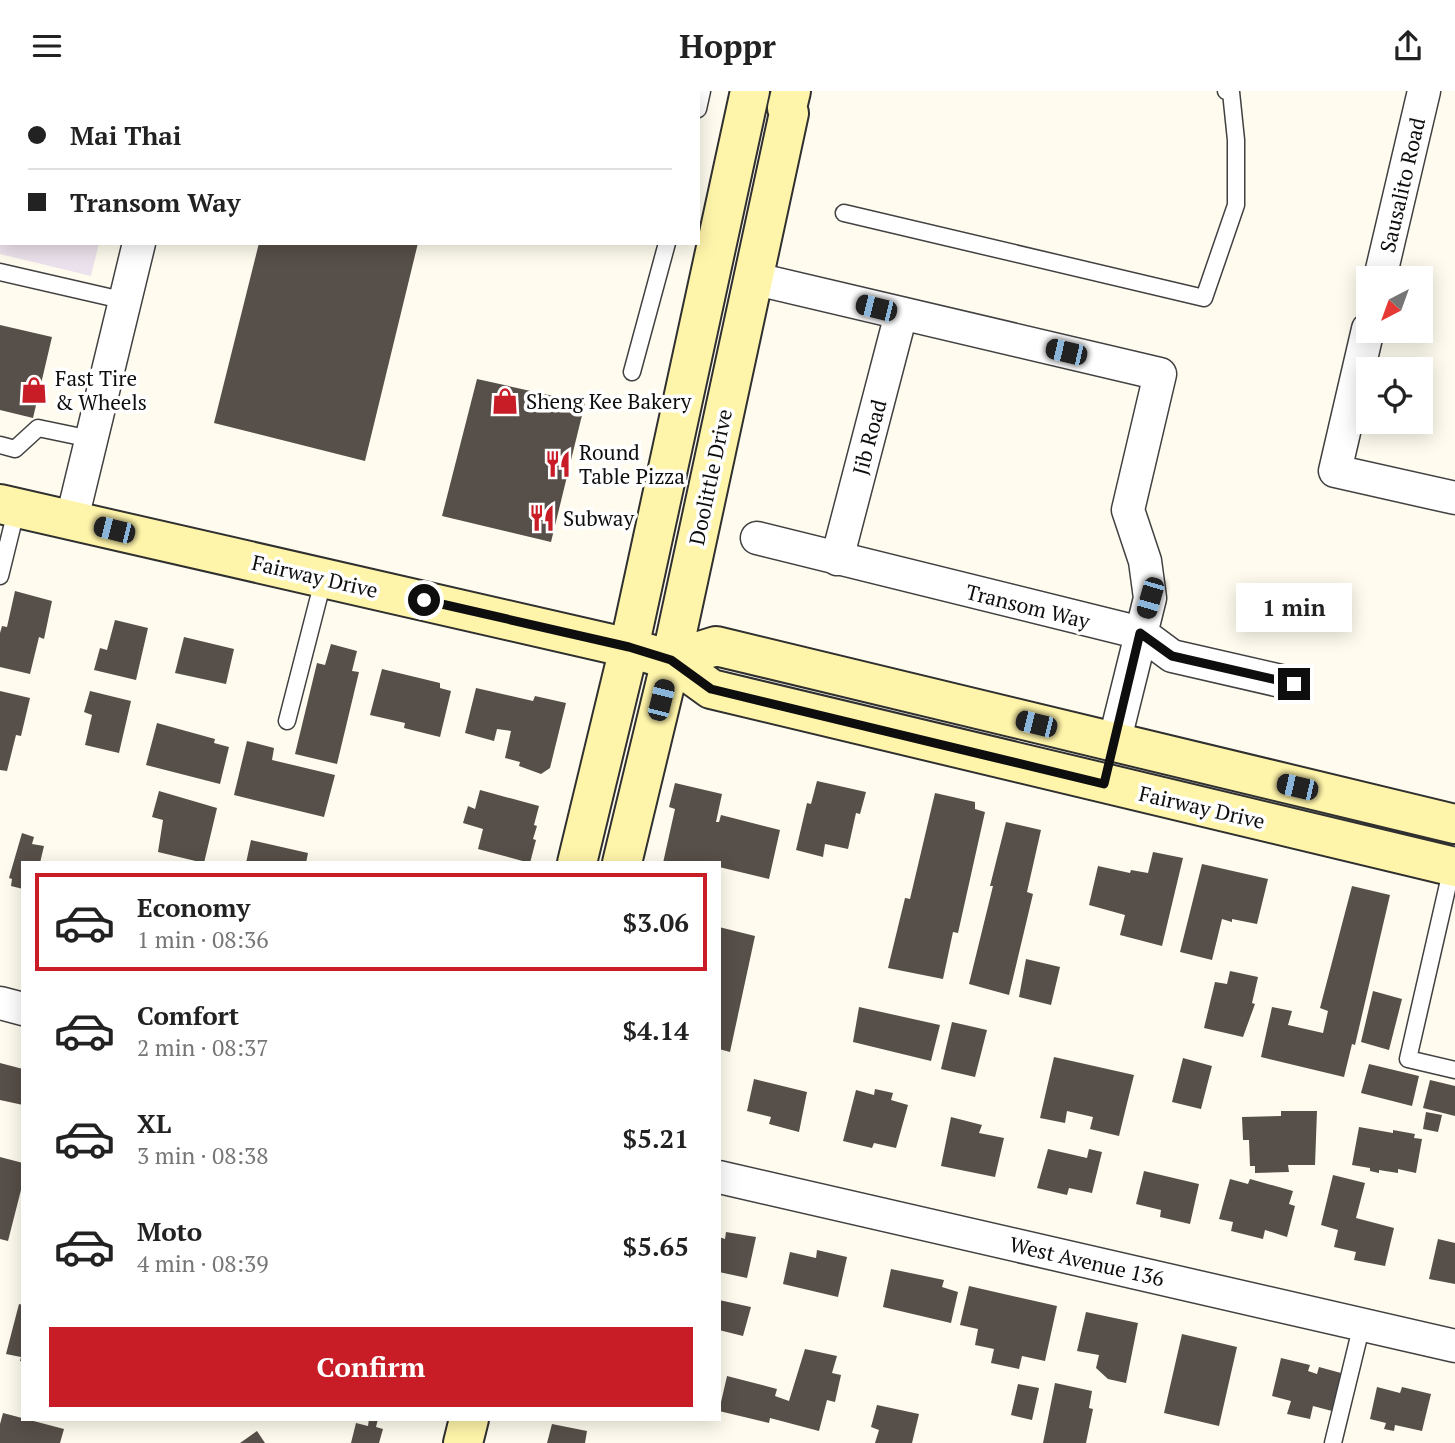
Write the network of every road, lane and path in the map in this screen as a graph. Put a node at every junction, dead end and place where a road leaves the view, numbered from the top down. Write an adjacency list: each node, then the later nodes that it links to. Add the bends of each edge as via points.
1 (1226, 91): 4 (lane, via 1231,92 1236,140 1236,205 1203,298)
2 (1424, 91): 7 (street, Sausalito Road)
3 (771, 97): 9 (street, Doolittle Drive, via 789,113); 24 (street, Doolittle Drive)
4 (844, 213)
5 (139, 245): 10 (street)
6 (666, 245): 13 (lane)
7 (1383, 266)
8 (0, 272): 10 (lane)
9 (752, 278): 11 (street); 25 (street, Doolittle Drive)
10 (126, 301): 14 (street)
11 (901, 314): 20 (street, Jib Road); 23 (street, via 1160,374 1128,510 1150,598)
12 (1365, 343): 16 (street, via 1335,471)
13 (632, 372)
14 (92, 439): 15 (lane, via 37,428 15,449); 18 (street)
15 (0, 445)
16 (1455, 498)
17 (8, 505): 18 (street, Fairway Drive); 21 (lane)
18 (72, 519): 22 (street, Fairway Drive)
19 (757, 538): 20 (street, Transom Way)
20 (837, 559): 23 (street, Transom Way)
21 (0, 576)
22 (324, 577): 24 (street, Fairway Drive); 27 (lane)
23 (1140, 633): 26 (street, Transom Way, via 1172,656); 28 (street)
24 (629, 647): 25 (street, Fairway Drive); 31 (street, Doolittle Drive)
25 (671, 660): 28 (street, Fairway Drive, via 716,646); 29 (street, Fairway Drive, via 711,689); 32 (street, Doolittle Drive)
26 (1294, 684)
27 (287, 721)
28 (1114, 743): 29 (street); 30 (street, Fairway Drive)
29 (1104, 784): 33 (street, Fairway Drive)
30 (1455, 824)
31 (577, 861)
32 (622, 861)
33 (1454, 867): 36 (lane, via 1408,1059)
34 (0, 1003): 35 (street)
35 (21, 1008)
36 (1455, 1070)
37 (721, 1177): 38 (street, West Avenue 136)
38 (1362, 1324): 39 (street, West Avenue 136); 42 (lane)
39 (1455, 1346)
40 (468, 1421): 41 (street)
41 (463, 1443)
42 (1333, 1443)

